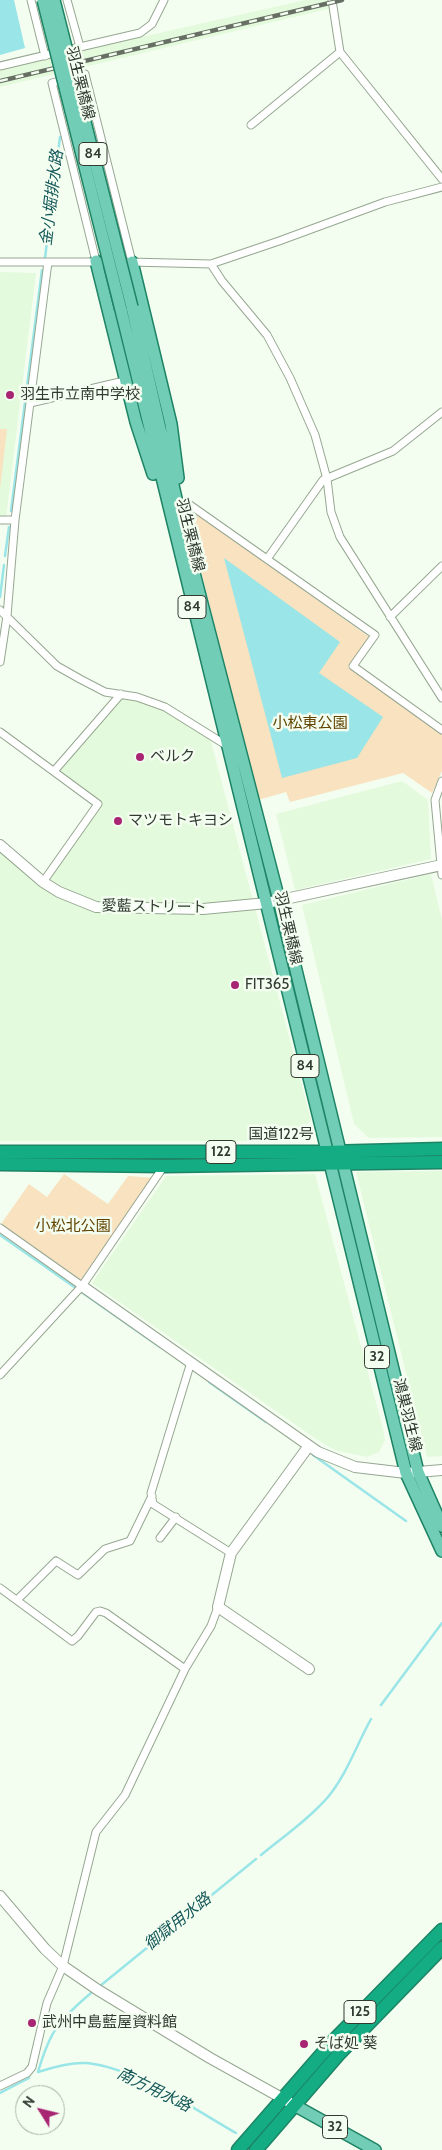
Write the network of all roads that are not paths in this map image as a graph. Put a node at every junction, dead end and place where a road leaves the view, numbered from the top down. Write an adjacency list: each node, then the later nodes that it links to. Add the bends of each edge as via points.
1 (31, 0): 9 (street)
2 (43, 0): 19 (main road, 羽生栗橋線 / 84, bridge)
3 (54, 0): 19 (main road, 羽生栗橋線 / 84, bridge)
4 (67, 0): 7 (street)
5 (164, 0): 7 (street, via 152,24 140,33)
6 (332, 0): 8 (street)
7 (80, 47): 9 (street)
8 (340, 52): 11 (street); 12 (street)
9 (45, 56): 10 (street)
10 (0, 66)
11 (251, 125)
12 (442, 179)
13 (442, 187): 18 (street, via 386,202)
14 (0, 262): 15 (street)
15 (48, 262): 16 (street); 21 (street)
16 (96, 262): 17 (street); 17 (street, via 52,83 85,74); 27 (main road, via 136,422)
17 (132, 262): 18 (street); 24 (main road, via 171,424)
18 (211, 264): 23 (street, via 267,335 286,369 315,435)
19 (126, 309): 27 (main road, 羽生栗橋線 / 84)
20 (120, 382): 21 (street)
21 (30, 402): 26 (street)
22 (442, 412): 23 (street, via 393,451)
23 (327, 479): 28 (street, via 323,480); 32 (street, via 331,512 340,537)
24 (182, 505): 27 (main road); 28 (street, via 190,505)
25 (0, 520): 26 (street)
26 (15, 520): 31 (street)
27 (183, 549): 38 (main road, 羽生栗橋線 / 84); 44 (main road, 羽生栗橋線 / 84)
28 (267, 559): 36 (street, via 375,635 353,666)
29 (442, 566): 32 (street)
30 (0, 610): 31 (street)
31 (7, 616): 33 (street); 34 (street, via 57,666 105,692)
32 (390, 617): 35 (street)
33 (0, 662)
34 (121, 694): 38 (street, via 165,707); 39 (street)
35 (442, 698)
36 (442, 730)
37 (0, 732): 39 (street)
38 (226, 745): 45 (main road, 羽生栗橋線 / 84)
39 (55, 770): 43 (street, via 98,804)
40 (442, 782): 42 (street, via 435,800)
41 (0, 845): 43 (street, 愛藍ストリート)
42 (441, 868): 44 (street, 愛藍ストリート)
43 (43, 882): 45 (street, 愛藍ストリート, via 96,907 203,909)
44 (279, 900): 45 (street, 愛藍ストリート); 48 (main road, 羽生栗橋線 / 84)
45 (267, 904): 49 (main road, 羽生栗橋線 / 84)
46 (442, 1149): 48 (highway, 国道122号 / 122)
47 (0, 1152): 49 (highway, 国道122号 / 122)
48 (342, 1156): 49 (highway, 国道122号 / 122); 50 (highway, 国道122号 / 122); 59 (main road, 鴻巣羽生線 / 32)
49 (328, 1158): 52 (highway, 国道122号 / 122); 60 (main road, 鴻巣羽生線 / 32)
50 (442, 1162)
51 (0, 1164): 52 (highway, 国道122号 / 122)
52 (164, 1166): 54 (street)
53 (0, 1228): 54 (street)
54 (82, 1286): 55 (street); 56 (street)
55 (191, 1362): 57 (street); 61 (street)
56 (0, 1375)
57 (308, 1447): 60 (street, via 355,1467); 66 (street)
58 (442, 1470): 59 (street)
59 (418, 1472): 60 (street); 63 (main road, 鴻巣羽生線 / 32)
60 (406, 1473): 65 (main road, 鴻巣羽生線 / 32)
61 (152, 1496): 62 (street, via 153,1504); 68 (street, via 130,1541 105,1549 78,1575 56,1561)
62 (176, 1517): 64 (street); 66 (street)
63 (442, 1526)
64 (160, 1538)
65 (442, 1551)
66 (231, 1553): 69 (street)
67 (0, 1588): 68 (street)
68 (17, 1600): 70 (street, via 72,1641 94,1614 106,1613)
69 (218, 1607): 70 (street, via 211,1626); 71 (street)
70 (184, 1669): 75 (street, via 125,1795 96,1832)
71 (308, 1670)
72 (0, 1896): 75 (street, via 45,1950)
73 (442, 1930): 77 (highway, 125, via 359,2013)
74 (442, 1948): 78 (highway, 125)
75 (63, 1966): 76 (street, via 46,2002 32,2067 27,2073); 77 (street, via 210,2058)
76 (0, 2086)
77 (282, 2098): 78 (street); 79 (highway, 125)
78 (294, 2105): 80 (highway, 125); 81 (main road, 32)
79 (238, 2150)
80 (257, 2150)
81 (375, 2150)

